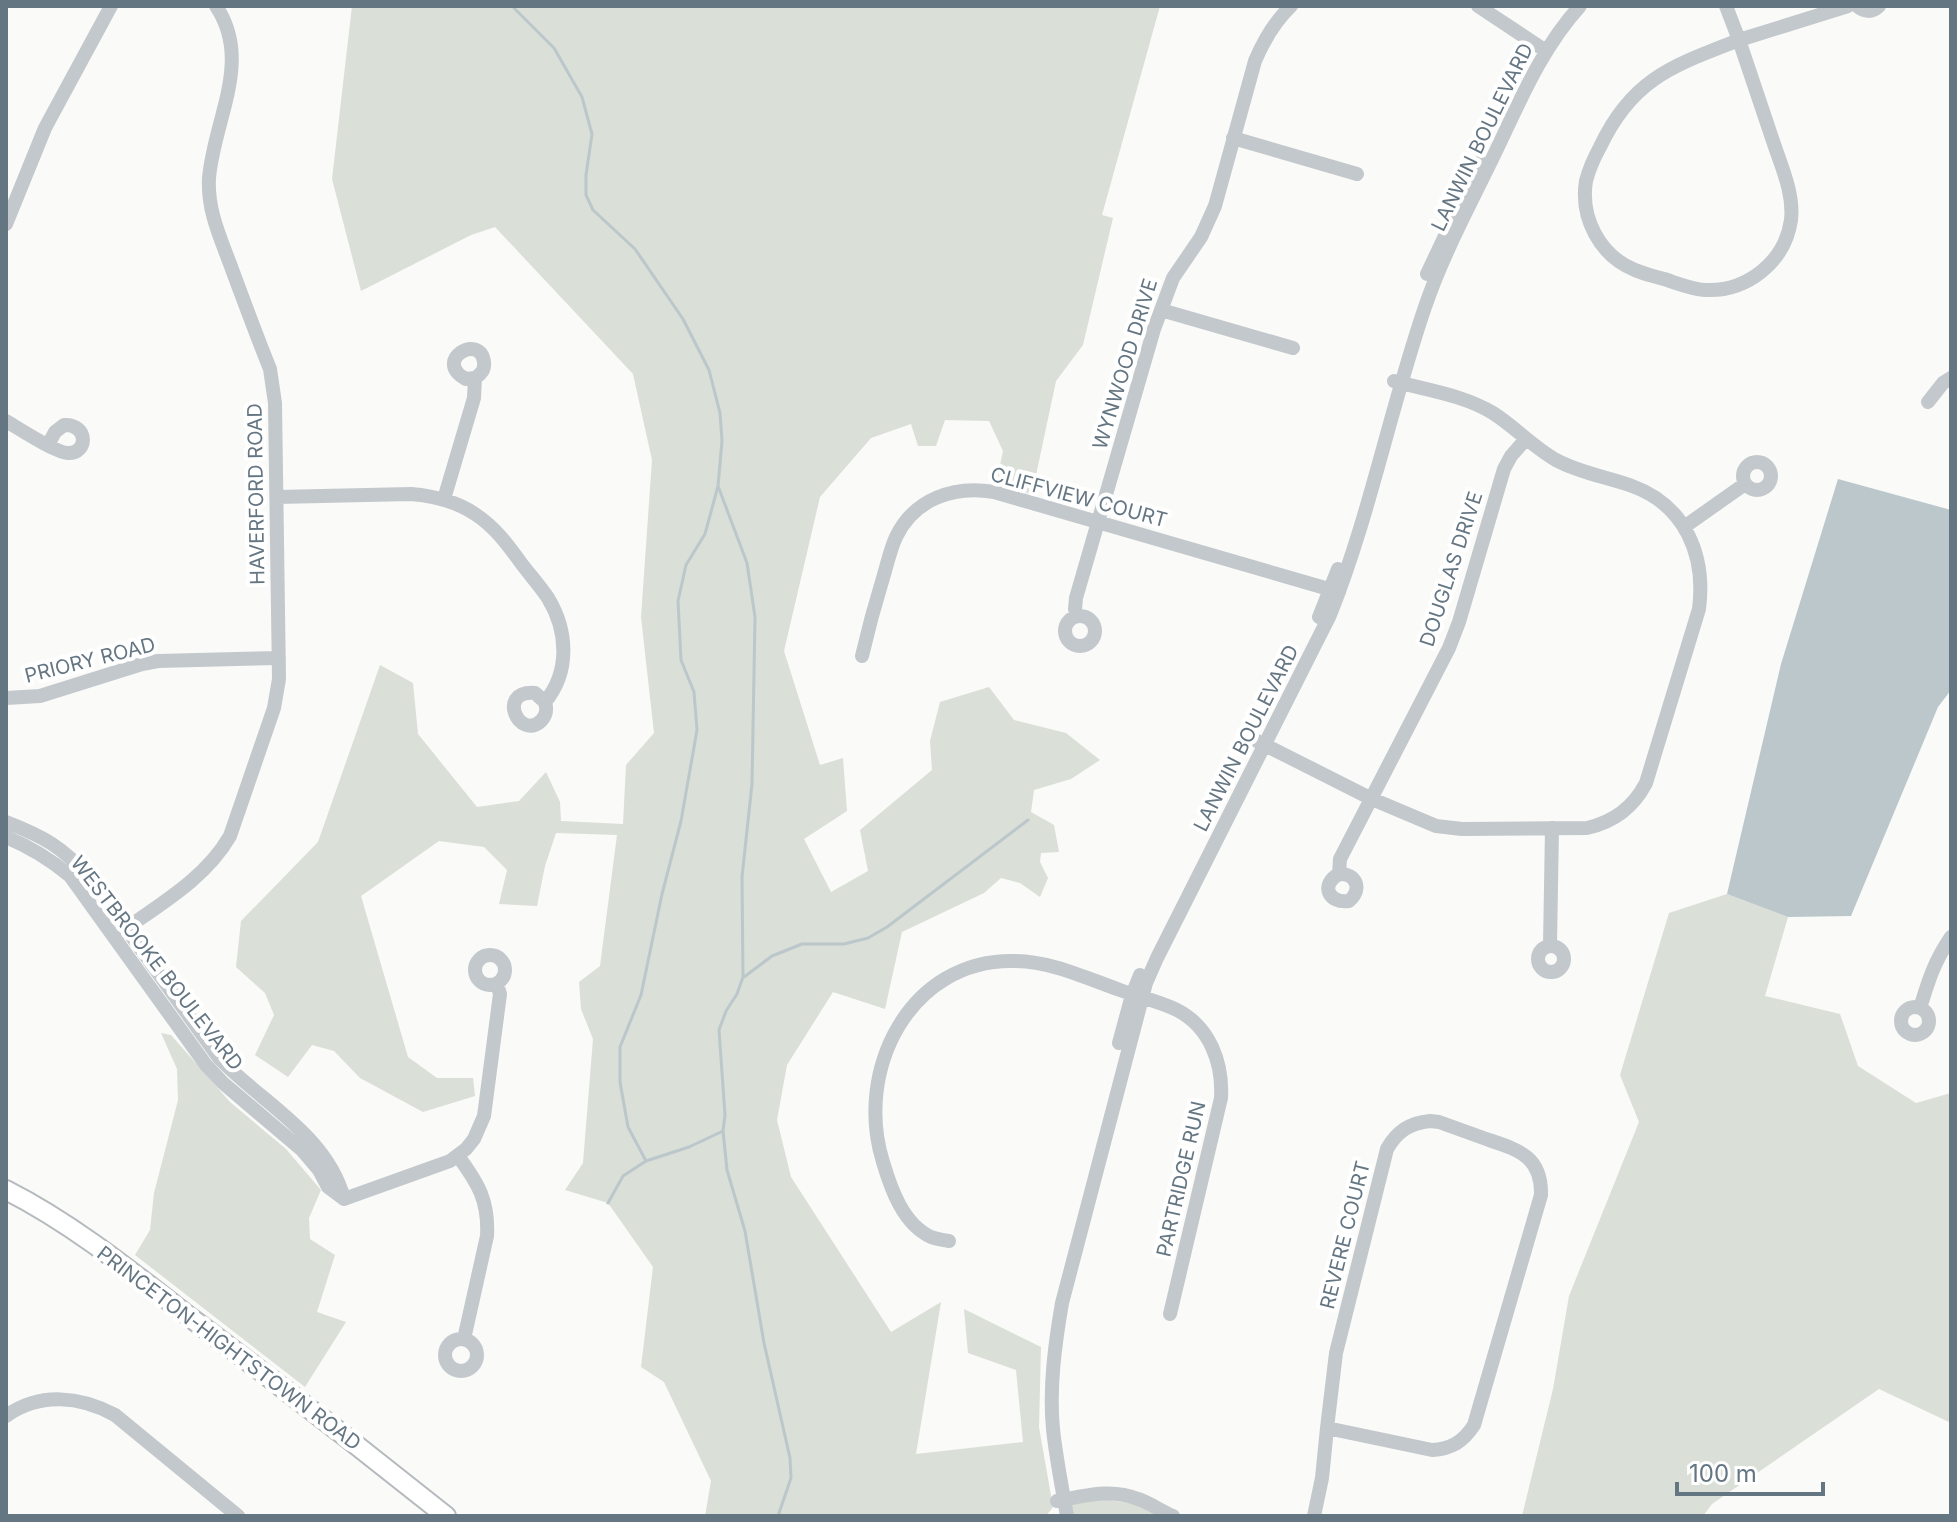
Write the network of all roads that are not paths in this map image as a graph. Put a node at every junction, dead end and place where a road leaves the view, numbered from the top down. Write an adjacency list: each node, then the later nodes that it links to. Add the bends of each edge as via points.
1 (111, 6): 15 (street, via 45,128)
2 (216, 6): 26 (street, HAVERFORD ROAD, via 228,29 233,59 211,162 210,197 217,232 270,369)
3 (1291, 6): 13 (street, WYNWOOD DRIVE, via 1262,44)
4 (1478, 6): 12 (street)
5 (1568, 6): 12 (street, LANWIN BOULEVARD)
6 (1580, 6): 12 (street, LANWIN BOULEVARD)
7 (1726, 6): 11 (street)
8 (1848, 6): 11 (street)
9 (1857, 6): 10 (street, via 1864,11)
10 (1879, 6)
11 (1739, 40): 11 (street, via 1789,191 1791,220 1782,247 1753,278 1719,290 1692,288 1622,264 1595,235 1585,196 1590,168 1610,125 1651,81 1678,64)
12 (1542, 48): 20 (street, LANWIN BOULEVARD, via 1438,248 1411,319)
13 (1233, 138): 14 (street); 16 (street, WYNWOOD DRIVE, via 1208,224 1173,278)
14 (1357, 174)
15 (6, 224)
16 (1161, 310): 17 (street); 28 (street, WYNWOOD DRIVE)
17 (1293, 348)
18 (475, 378): 27 (street)
19 (1951, 378): 21 (street)
20 (1398, 382): 23 (street, via 1475,404); 30 (street, LANWIN BOULEVARD, via 1351,561)
21 (1928, 402)
22 (6, 421): 24 (street)
23 (1525, 440): 29 (street, via 1575,469 1649,494); 37 (street, DOUGLAS DRIVE, via 1504,469 1449,648)
24 (48, 445)
25 (1745, 484): 29 (street)
26 (277, 497): 27 (street, via 411,494); 33 (street, HAVERFORD ROAD)
27 (444, 499): 35 (street, via 476,514 500,534 555,612 563,660 561,675)
28 (1098, 521): 30 (street, CLIFFVIEW COURT); 31 (street, WYNWOOD DRIVE, via 1076,598); 32 (street, CLIFFVIEW COURT, via 979,489 953,491 928,501 908,518 894,541)
29 (1684, 527): 39 (street, via 1699,566 1699,609 1646,783 1633,804 1613,819 1587,828)
30 (1335, 590): 36 (street, LANWIN BOULEVARD)
31 (1077, 616)
32 (862, 656)
33 (279, 658): 34 (street, PRIORY ROAD, via 158,661 40,696); 42 (street, HAVERFORD ROAD, via 274,708 230,836 202,872)
34 (6, 698)
35 (545, 702)
36 (1261, 742): 37 (street); 46 (street, LANWIN BOULEVARD, via 1157,937)
37 (1372, 799): 39 (street, via 1451,829); 41 (street, DOUGLAS DRIVE, via 1340,859)
38 (6, 822): 42 (street, WESTBROOKE BOULEVARD, via 72,858 90,878)
39 (1552, 828): 44 (street)
40 (6, 837): 42 (street, WESTBROOKE BOULEVARD, via 50,859)
41 (1339, 874)
42 (120, 933): 48 (street, WESTBROOKE BOULEVARD, via 206,1065 302,1150 328,1187 344,1199)
43 (1951, 937): 47 (street, via 1931,971)
44 (1550, 945)
45 (497, 984): 48 (street, via 484,1116 474,1139)
46 (1137, 997): 52 (street, PARTRIDGE RUN, via 1049,965 1014,960 977,965 942,981 903,1019 885,1051 876,1088 879,1149 894,1194 913,1223 930,1237); 53 (street, PARTRIDGE RUN, via 1180,1012 1200,1028 1216,1054 1222,1084); 57 (street, LANWIN BOULEVARD, via 1046,1344 1045,1432)
47 (1920, 1008)
48 (458, 1156): 54 (street, via 482,1193 488,1221)
49 (6, 1179): 51 (street)
50 (6, 1190): 51 (main road, PRINCETON-HIGHTSTOWN ROAD)
51 (34, 1205): 59 (main road, PRINCETON-HIGHTSTOWN ROAD, via 170,1301)
52 (949, 1241)
53 (1170, 1314)
54 (464, 1339)
55 (6, 1416): 58 (street, via 53,1399 100,1407)
56 (1327, 1428): 56 (street, REVERE COURT, via 1336,1353 1392,1140 1408,1126 1430,1121 1521,1152 1535,1166 1541,1195 1468,1434 1452,1447 1432,1450); 62 (street, REVERE COURT)
57 (1060, 1506): 60 (street, LANWIN BOULEVARD); 61 (street, via 1096,1493 1125,1494)
58 (238, 1516)
59 (446, 1516)
60 (1067, 1516)
61 (1173, 1516)
62 (1314, 1516)

